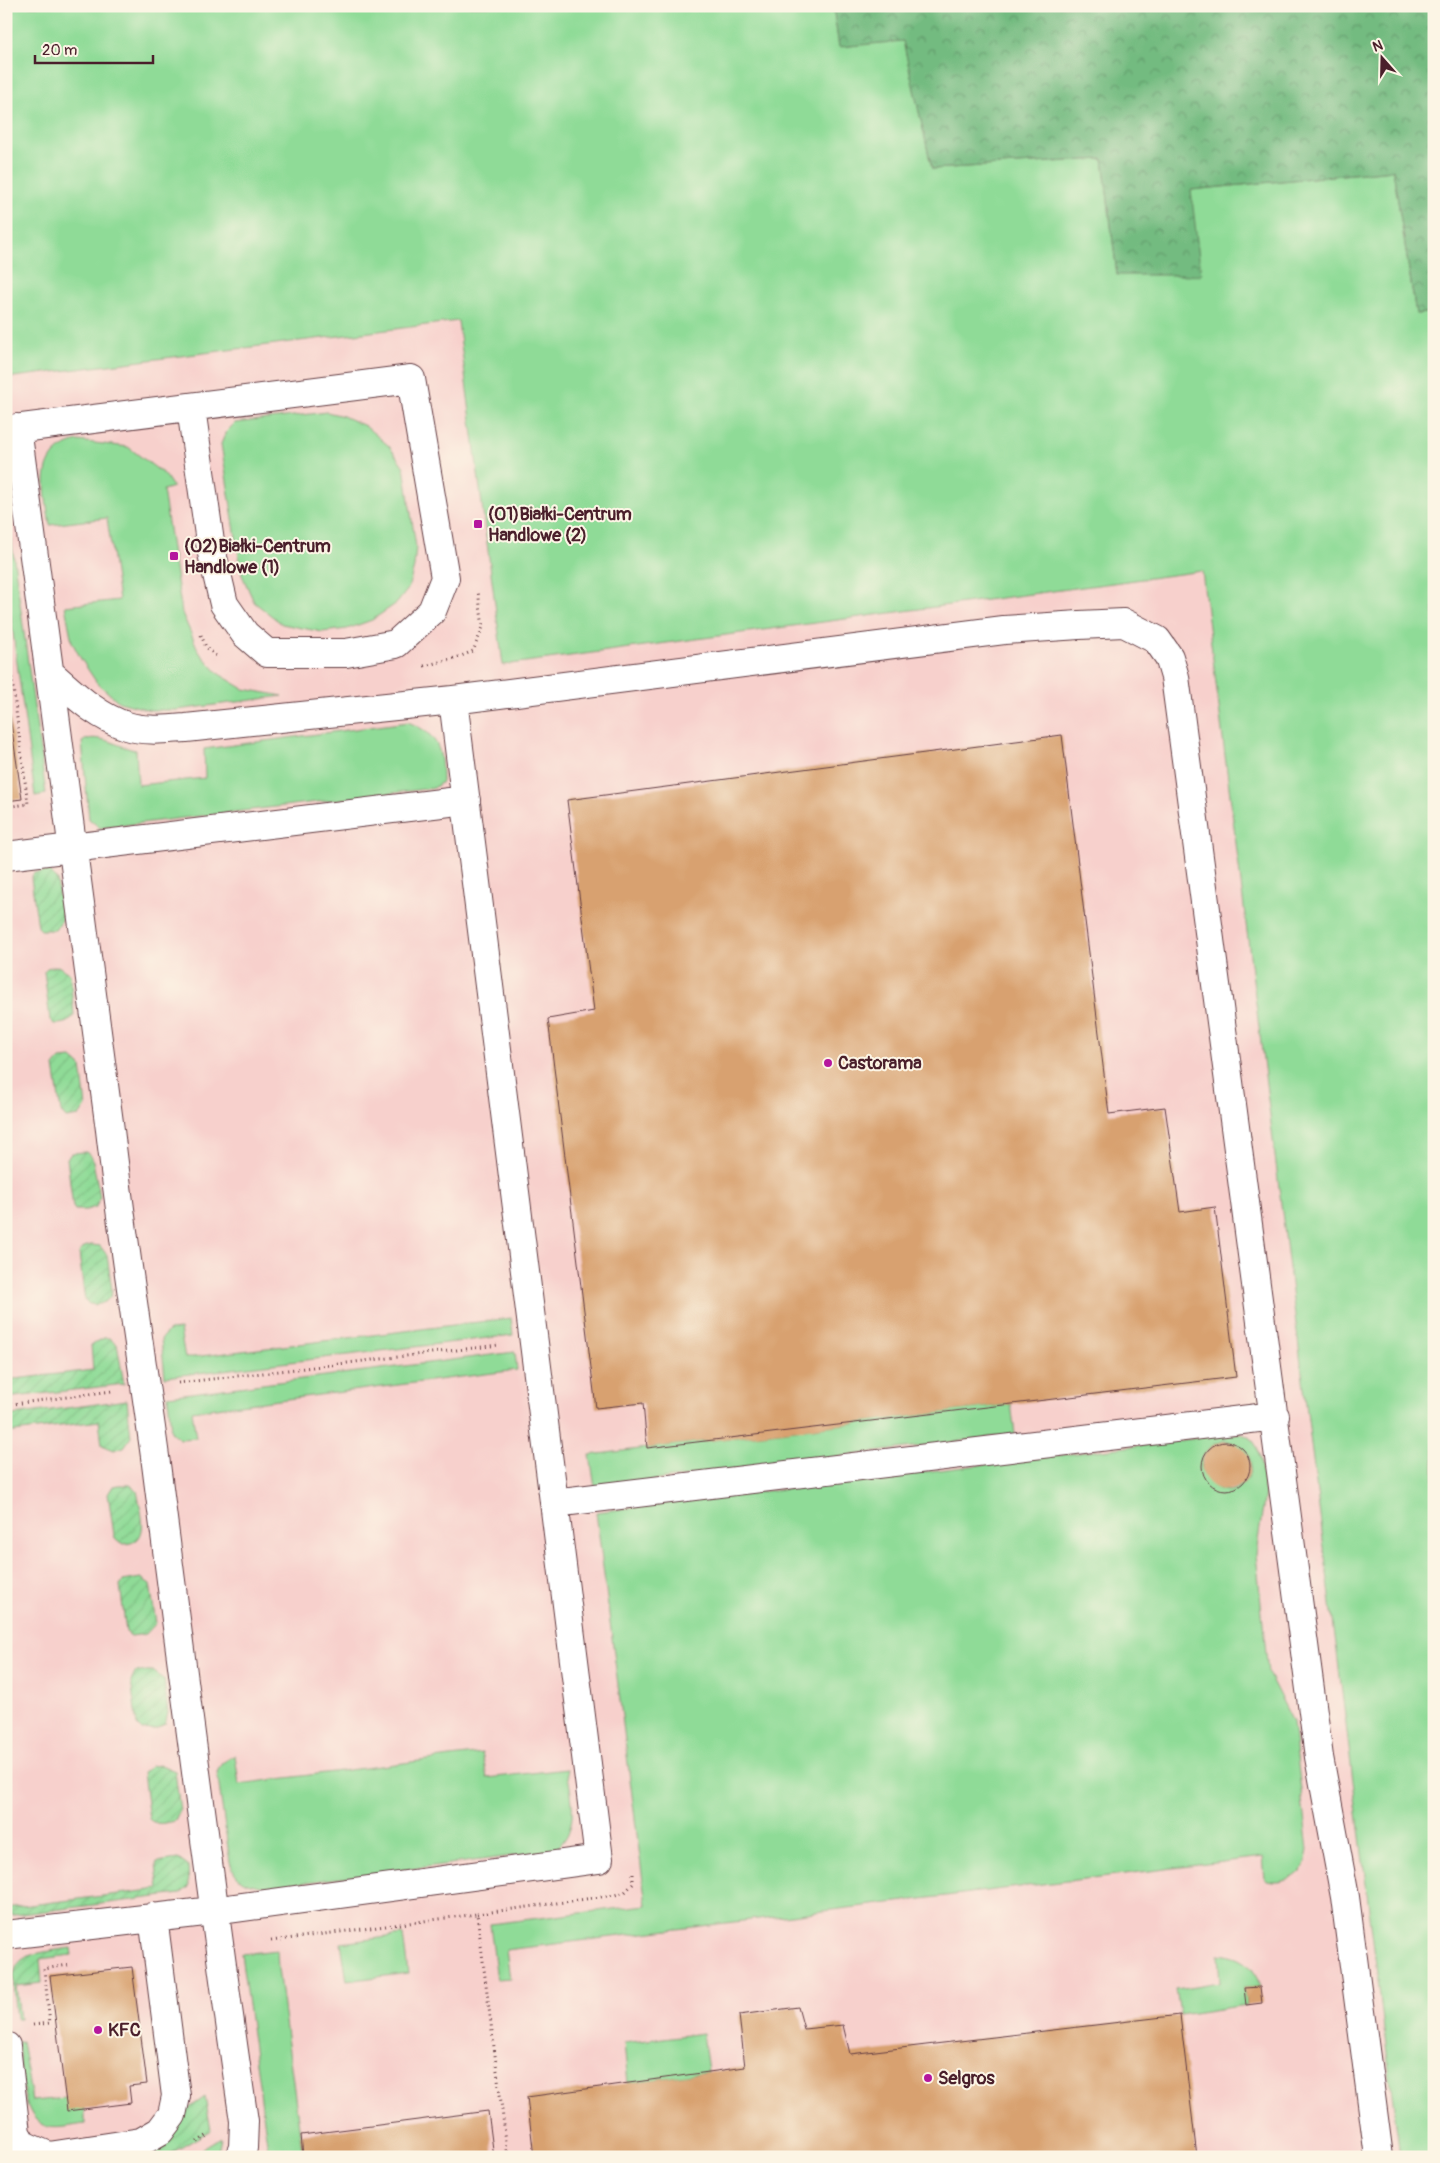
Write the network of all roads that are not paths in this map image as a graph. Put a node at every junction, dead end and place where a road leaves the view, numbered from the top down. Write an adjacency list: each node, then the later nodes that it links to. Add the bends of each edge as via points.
1 (191, 408): 1 (lane, via 211,549 224,604 245,634 267,653 346,653 396,644 432,611 445,578 412,379); 2 (lane)
2 (12, 429): 3 (lane)
3 (50, 673): 4 (lane, via 96,711 128,726 153,730); 6 (lane)
4 (454, 700): 5 (lane); 8 (lane, via 1004,630 1124,624 1157,640 1169,657 1175,677)
5 (466, 800): 6 (lane); 9 (lane)
6 (72, 848): 7 (lane); 10 (lane)
7 (6, 856)
8 (1275, 1416): 9 (lane); 16 (lane, via 1320,1757 1345,1897)
9 (554, 1503): 10 (lane, via 599,1859)
10 (213, 1911): 11 (lane); 15 (lane, via 244,2121 243,2148)
11 (153, 1917): 12 (lane); 14 (lane, via 176,2096 172,2115 160,2130 141,2142 49,2156)
12 (6, 1935)
13 (15, 2036): 14 (lane)
14 (16, 2151)
15 (239, 2157)
16 (1379, 2157)

